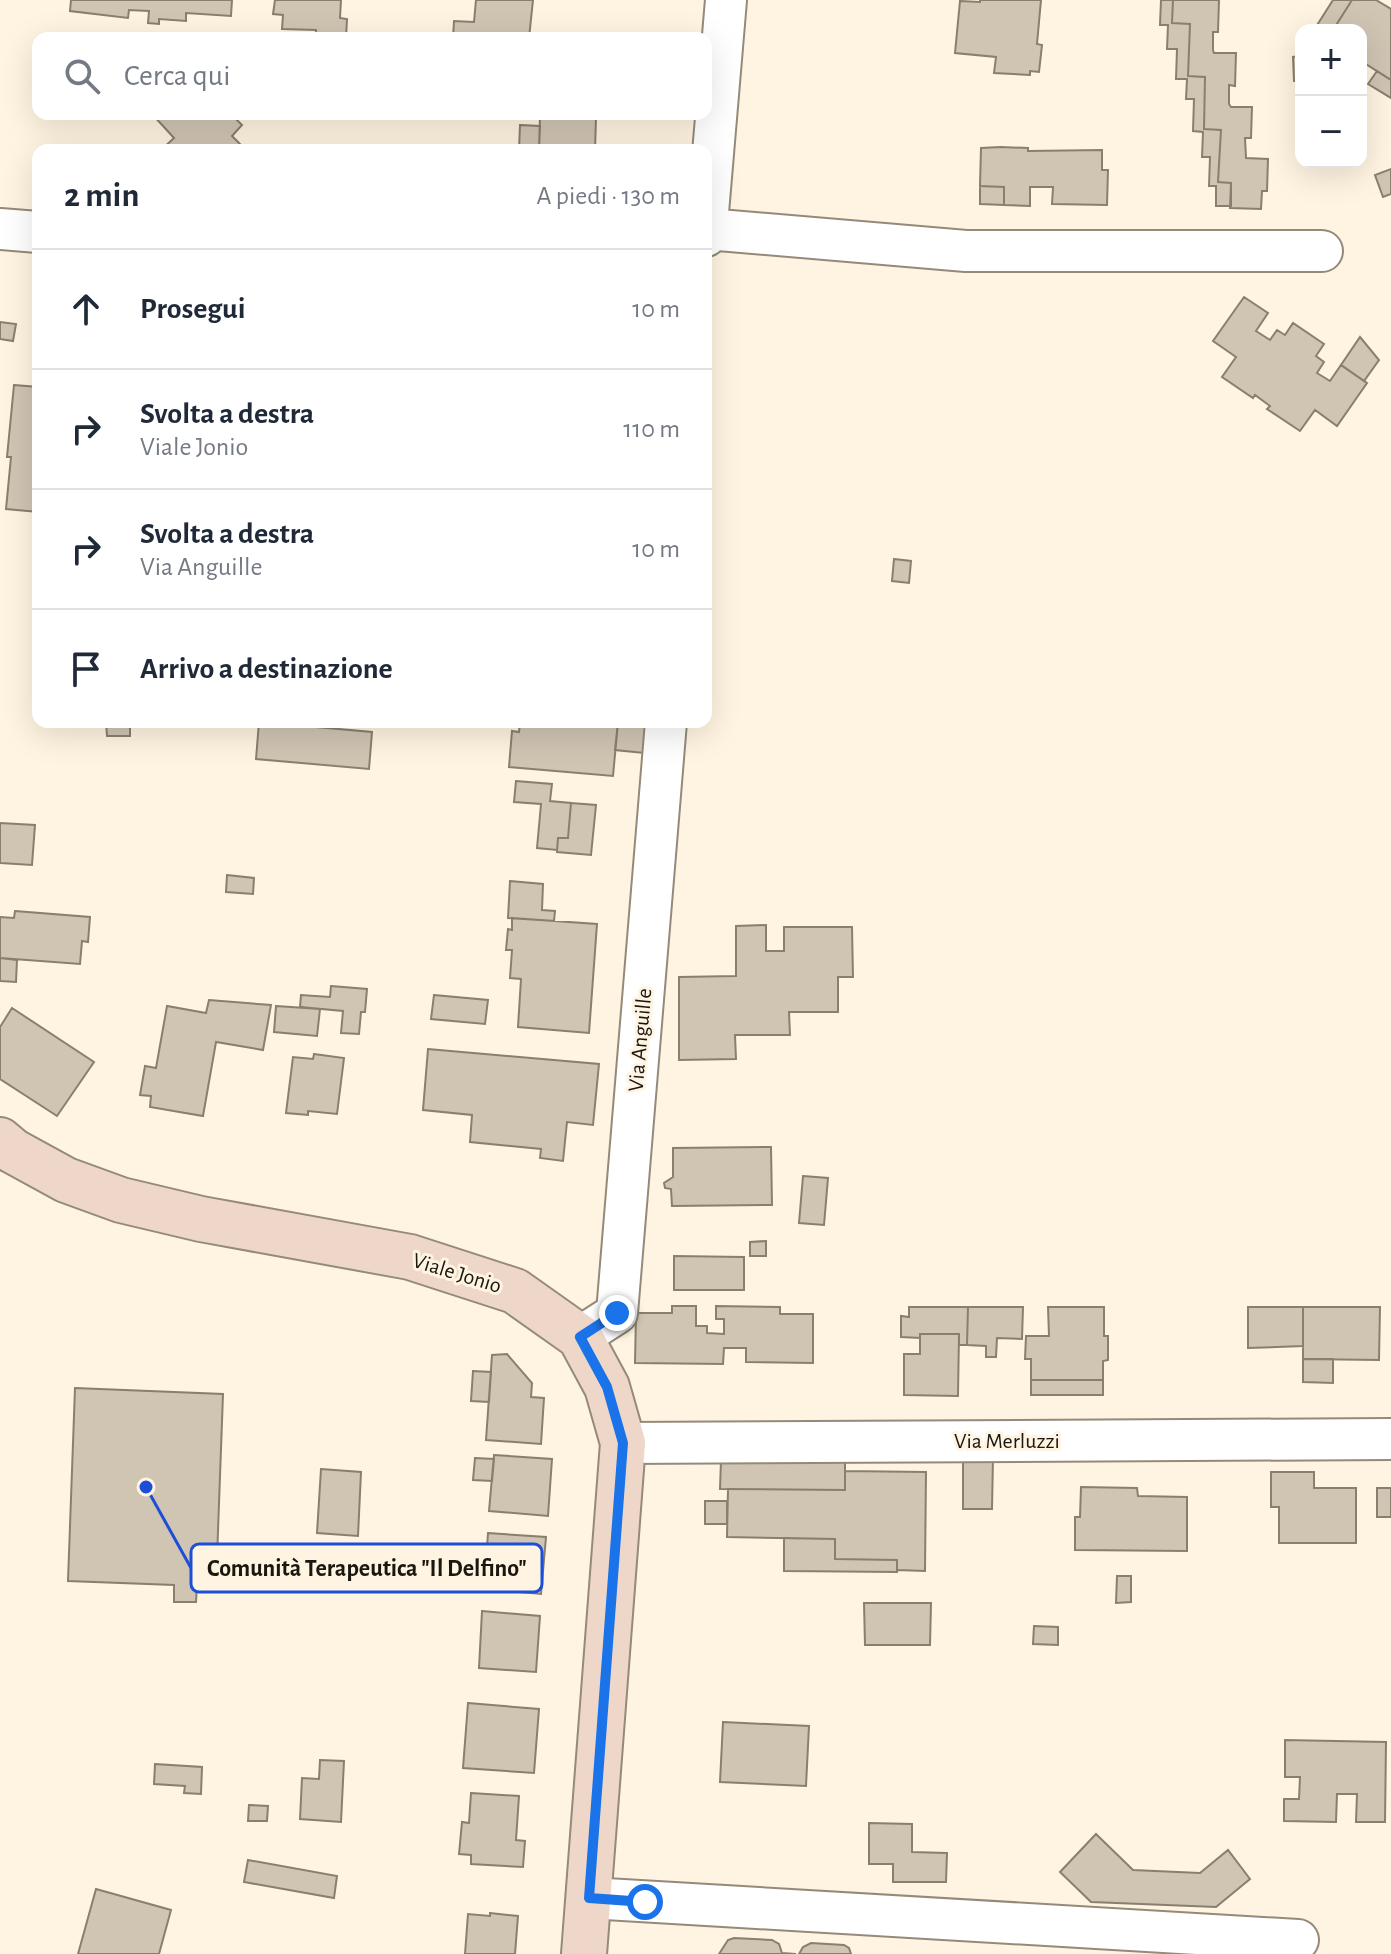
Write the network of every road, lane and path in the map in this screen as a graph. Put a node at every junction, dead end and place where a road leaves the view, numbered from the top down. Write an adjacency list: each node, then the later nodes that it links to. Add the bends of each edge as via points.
1 (726, 0): 2 (street)
2 (712, 169)
3 (0, 229): 5 (street)
4 (712, 229): 6 (street, via 966,251)
5 (32, 232)
6 (1322, 251)
7 (666, 728): 9 (street, Via Anguille, via 617,1313)
8 (0, 1140): 9 (street, Viale Jonio, via 66,1180 121,1200 410,1257 515,1291)
9 (580, 1337): 11 (street, Viale Jonio, via 607,1387)
10 (1391, 1439): 11 (street, Via Merluzzi)
11 (623, 1443): 12 (street, Viale Jonio)
12 (589, 1898): 13 (street); 14 (street, Viale Jonio)
13 (1298, 1940)
14 (584, 1954)

